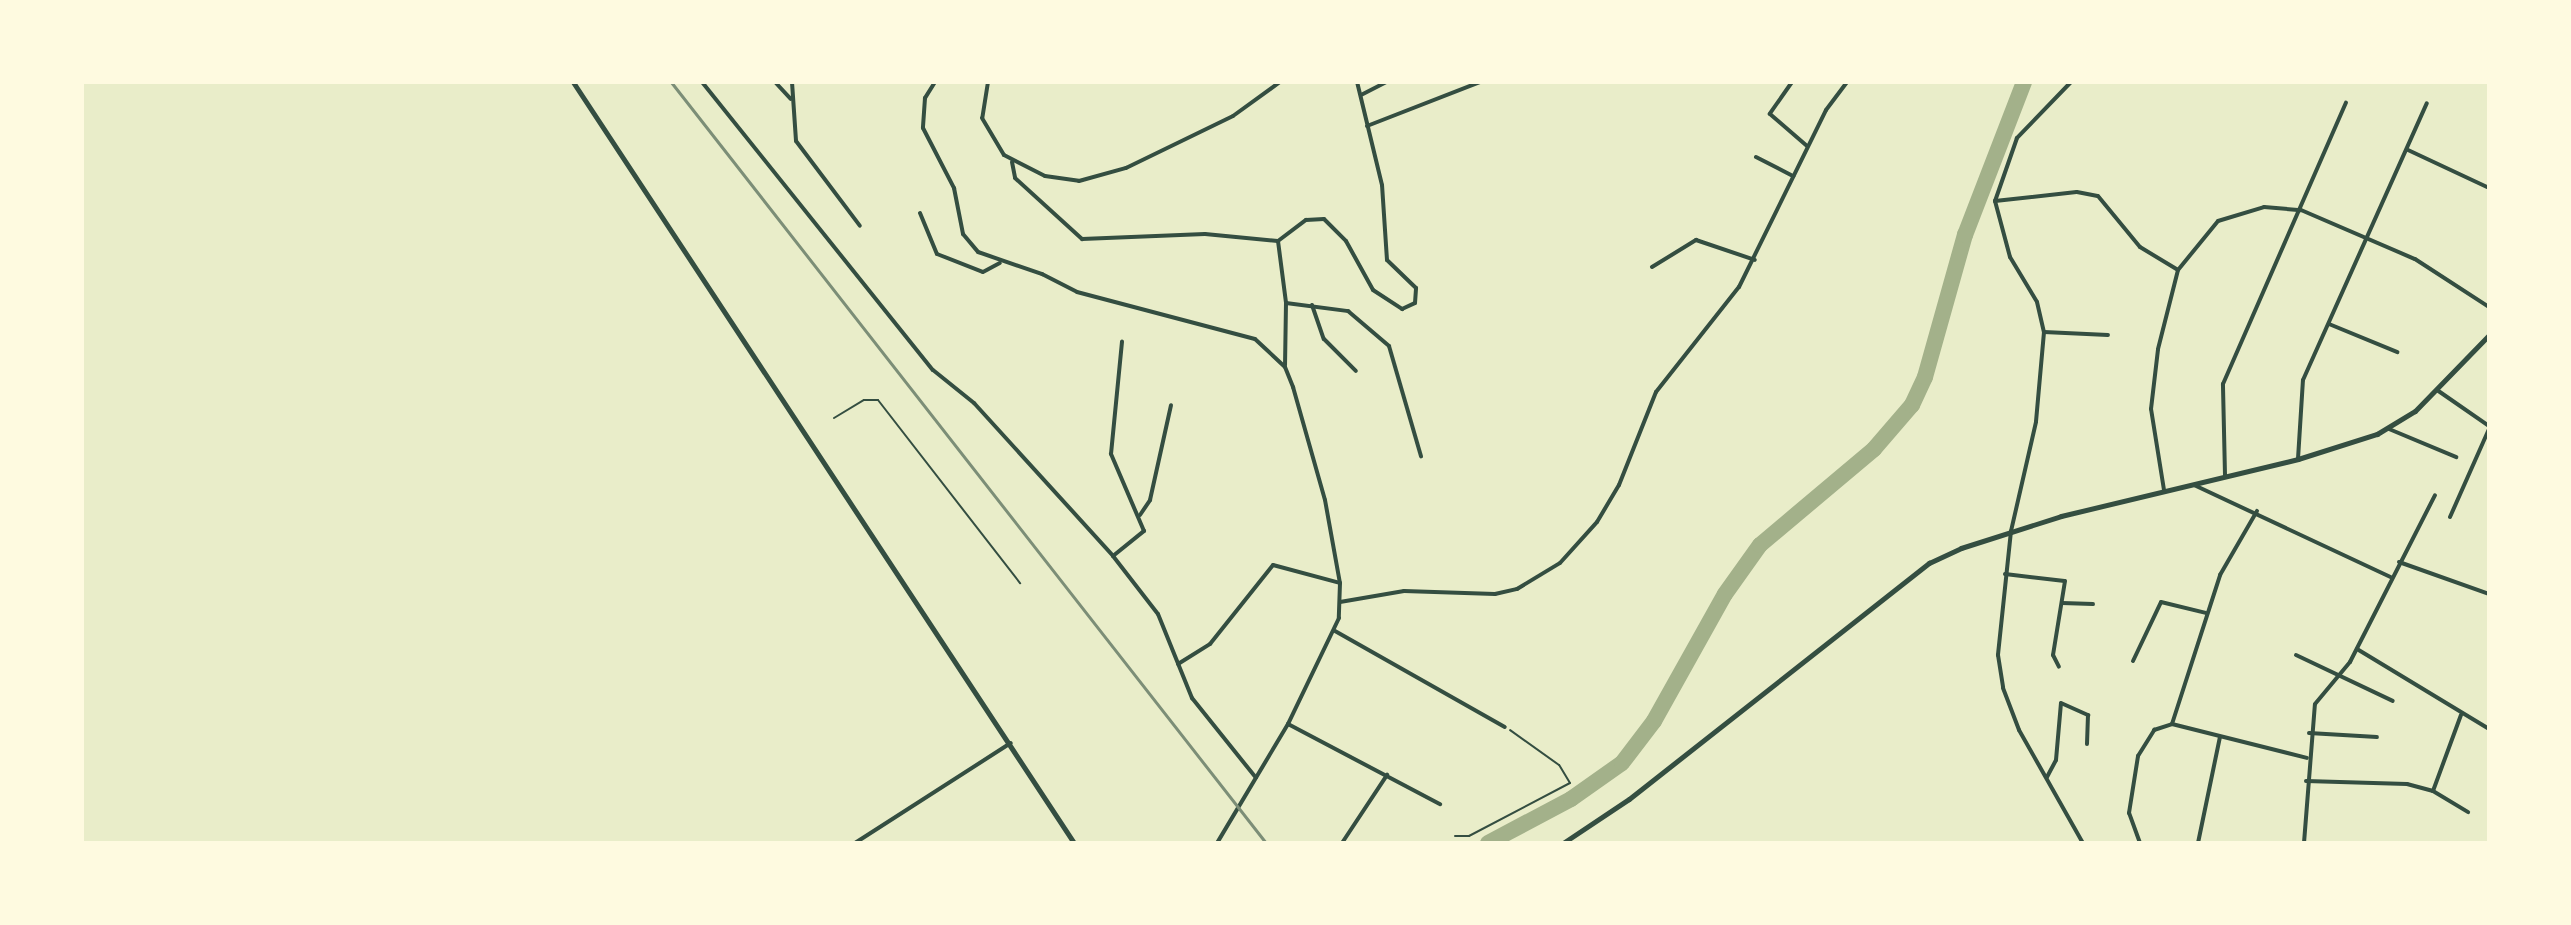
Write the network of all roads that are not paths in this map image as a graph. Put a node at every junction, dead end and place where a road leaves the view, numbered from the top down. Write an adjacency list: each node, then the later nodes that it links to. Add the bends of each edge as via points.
1 (573, 82): 89 (main road)
2 (702, 82): 62 (street, via 933,370 974,403)
3 (775, 82): 15 (street)
4 (792, 82): 15 (street)
5 (935, 82): 32 (street, via 922,113 926,139 954,188 969,243)
6 (988, 82): 22 (street, via 983,103 986,131)
7 (1280, 82): 22 (street, via 1233,116 1102,178 1062,180)
8 (1357, 82): 14 (street)
9 (1387, 82): 14 (street)
10 (1480, 82): 18 (street)
11 (1792, 82): 19 (street, via 1770,114)
12 (1847, 82): 19 (street)
13 (2071, 82): 25 (street, via 2017,138)
14 (1360, 95): 18 (street)
15 (791, 99): 28 (street, via 796,141)
16 (2346, 103): 26 (street)
17 (2427, 103): 20 (street)
18 (1367, 126): 30 (street, via 1382,185 1387,260 1416,288 1415,303 1402,309 1373,290 1346,241 1324,219 1306,220)
19 (1807, 146): 23 (street)
20 (2407, 150): 24 (street); 29 (street)
21 (1756, 157): 23 (street)
22 (1012, 162): 30 (street, via 1015,178 1082,239 1205,234)
23 (1793, 176): 31 (street)
24 (2489, 188)
25 (1995, 201): 34 (street, via 2077,192 2098,196 2140,247); 39 (street, via 1998,227 2037,302)
26 (2301, 210): 29 (street); 34 (street, via 2264,207 2218,221); 54 (street, via 2223,384)
27 (920, 213): 32 (street, via 937,254 983,272)
28 (860, 226)
29 (2368, 237): 37 (street, via 2415,259); 38 (street)
30 (1278, 241): 35 (street)
31 (1755, 260): 33 (street, via 1696,240); 69 (street, via 1656,392 1619,485 1597,522 1560,563 1517,589 1495,594 1404,591)
32 (1000, 262): 44 (street, via 1090,296 1246,335 1267,347)
33 (1652, 267)
34 (2178, 270): 56 (street, via 2152,389)
35 (1286, 303): 36 (street); 44 (street)
36 (1311, 304): 45 (street, via 1324,339); 51 (street, via 1348,311 1389,346)
37 (2489, 307)
38 (2329, 324): 43 (street); 53 (street, via 2302,387)
39 (2044, 332): 40 (street); 61 (street, via 2036,422)
40 (2108, 335)
41 (2489, 335): 46 (main road)
42 (1122, 342): 59 (street, via 1111,454)
43 (2397, 352)
44 (1285, 367): 67 (street, via 1325,500)
45 (1356, 371)
46 (2437, 390): 49 (street); 50 (main road)
47 (1171, 405): 59 (street, via 1150,500)
48 (834, 418): 66 (lane, via 864,400 878,400)
49 (2489, 427): 60 (street)
50 (2389, 429): 52 (street); 53 (main road)
51 (1421, 456)
52 (2456, 457)
53 (2298, 459): 54 (main road)
54 (2225, 475): 55 (main road)
55 (2192, 485): 56 (main road); 58 (street)
56 (2164, 492): 61 (main road)
57 (2435, 495): 63 (street)
58 (2257, 511): 65 (street); 72 (street, via 2220,575)
59 (1140, 515): 62 (street, via 1144,531)
60 (2450, 517)
61 (2011, 531): 64 (street); 103 (main road, via 1961,548 1907,577 1671,767)
62 (1113, 556): 77 (street, via 1158,614)
63 (2399, 562): 65 (street); 68 (street)
64 (2005, 574): 70 (street, via 2063,578); 93 (street, via 2000,675 2019,730)
65 (2390, 577): 74 (street)
66 (1020, 583)
67 (1340, 583): 69 (street); 77 (street, via 1273,565 1210,644)
68 (2489, 594)
69 (1340, 602): 73 (street)
70 (2062, 603): 71 (street); 78 (street, via 2053,655)
71 (2093, 604)
72 (2206, 613): 76 (street, via 2161,602); 83 (street)
73 (1335, 631): 82 (street); 84 (street)
74 (2357, 649): 79 (street); 81 (street)
75 (2296, 655): 79 (street)
76 (2133, 661)
77 (1178, 664): 94 (street, via 1192,698)
78 (2059, 667)
79 (2337, 676): 80 (street); 86 (street, via 2319,696)
80 (2393, 701)
81 (2461, 715): 85 (street); 96 (street)
82 (1288, 724): 92 (street); 94 (street)
83 (2172, 724): 87 (street); 105 (street, via 2154,730 2138,756 2129,813)
84 (1505, 727)
85 (2489, 729)
86 (2309, 733): 88 (street); 91 (street)
87 (2220, 737): 91 (street); 106 (street)
88 (2377, 737)
89 (1011, 743): 99 (street); 100 (main road)
90 (2087, 744): 93 (street, via 2088,715 2061,703 2056,760)
91 (2307, 758): 95 (street)
92 (1387, 775): 97 (street); 102 (street)
93 (2047, 777): 104 (street)
94 (1256, 778): 101 (street)
95 (2306, 781): 96 (street, via 2396,782); 107 (street)
96 (2433, 791): 98 (street)
97 (1440, 804)
98 (2468, 812)
99 (855, 843)
100 (1074, 843)
101 (1217, 843)
102 (1342, 843)
103 (1563, 843)
104 (2083, 843)
105 (2140, 843)
106 (2198, 843)
107 (2304, 843)

